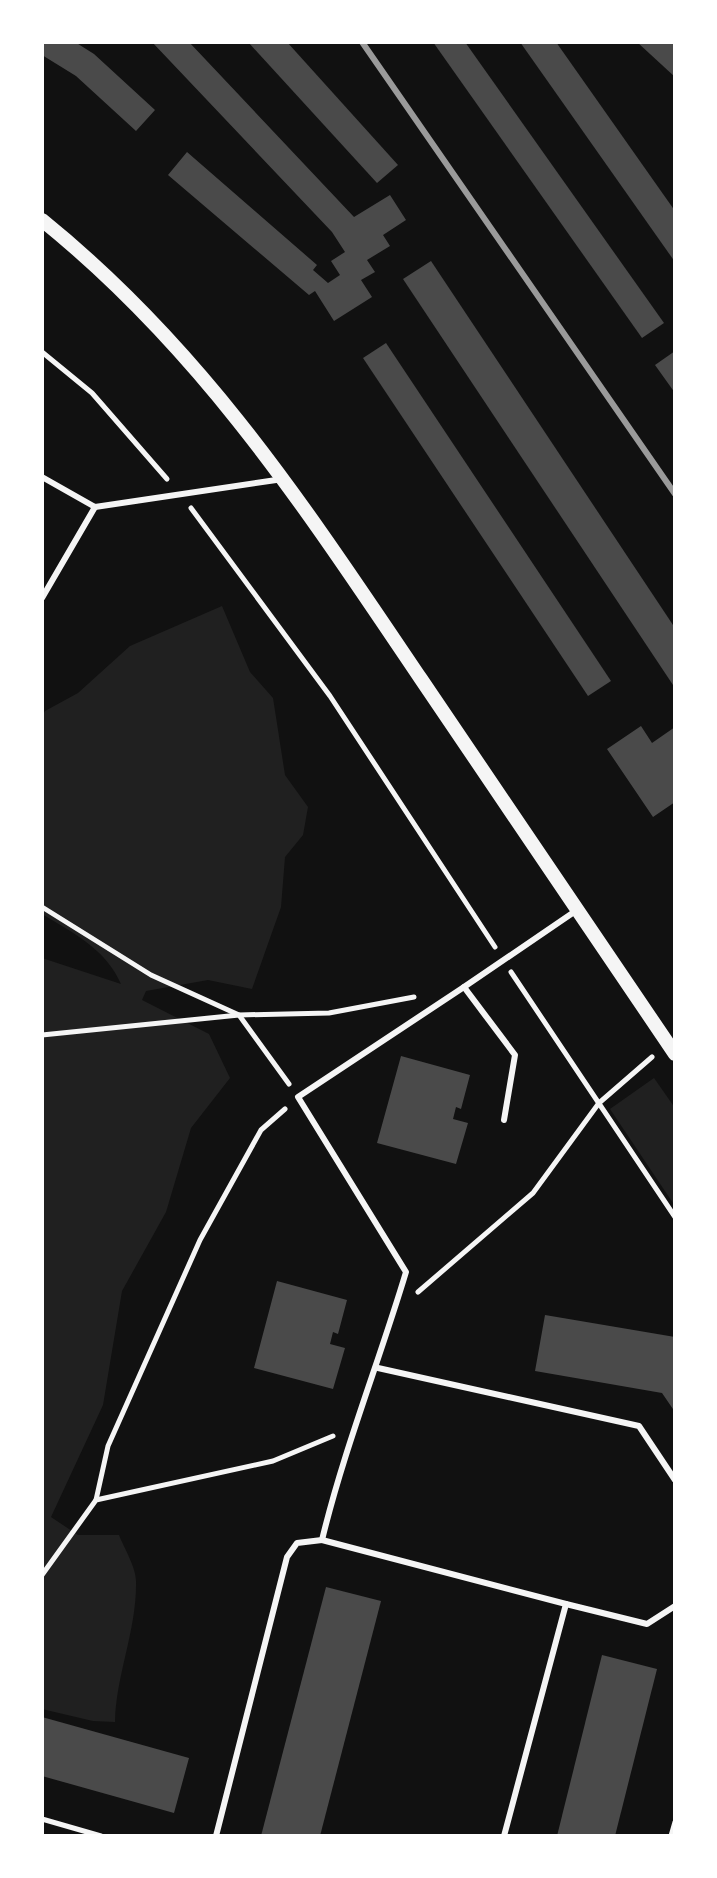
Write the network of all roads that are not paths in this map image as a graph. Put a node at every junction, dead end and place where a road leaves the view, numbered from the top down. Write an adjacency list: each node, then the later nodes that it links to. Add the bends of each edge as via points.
1 (42, 220): 3 (street, via 115,284 197,368)
2 (42, 477): 4 (lane)
3 (286, 479): 4 (lane); 6 (street)
4 (95, 507): 5 (lane)
5 (42, 598)
6 (577, 910): 7 (lane); 8 (street)
7 (464, 987): 9 (lane, via 515,1055); 10 (lane, via 298,1097 406,1272)
8 (672, 1049)
9 (504, 1120)
10 (378, 1368): 11 (lane, via 639,1426); 12 (lane, via 353,1428)
11 (675, 1480)
12 (322, 1540): 13 (lane); 15 (lane, via 297,1543 287,1557)
13 (566, 1604): 14 (lane, via 647,1624); 16 (lane)
14 (675, 1606)
15 (216, 1836)
16 (504, 1836)

